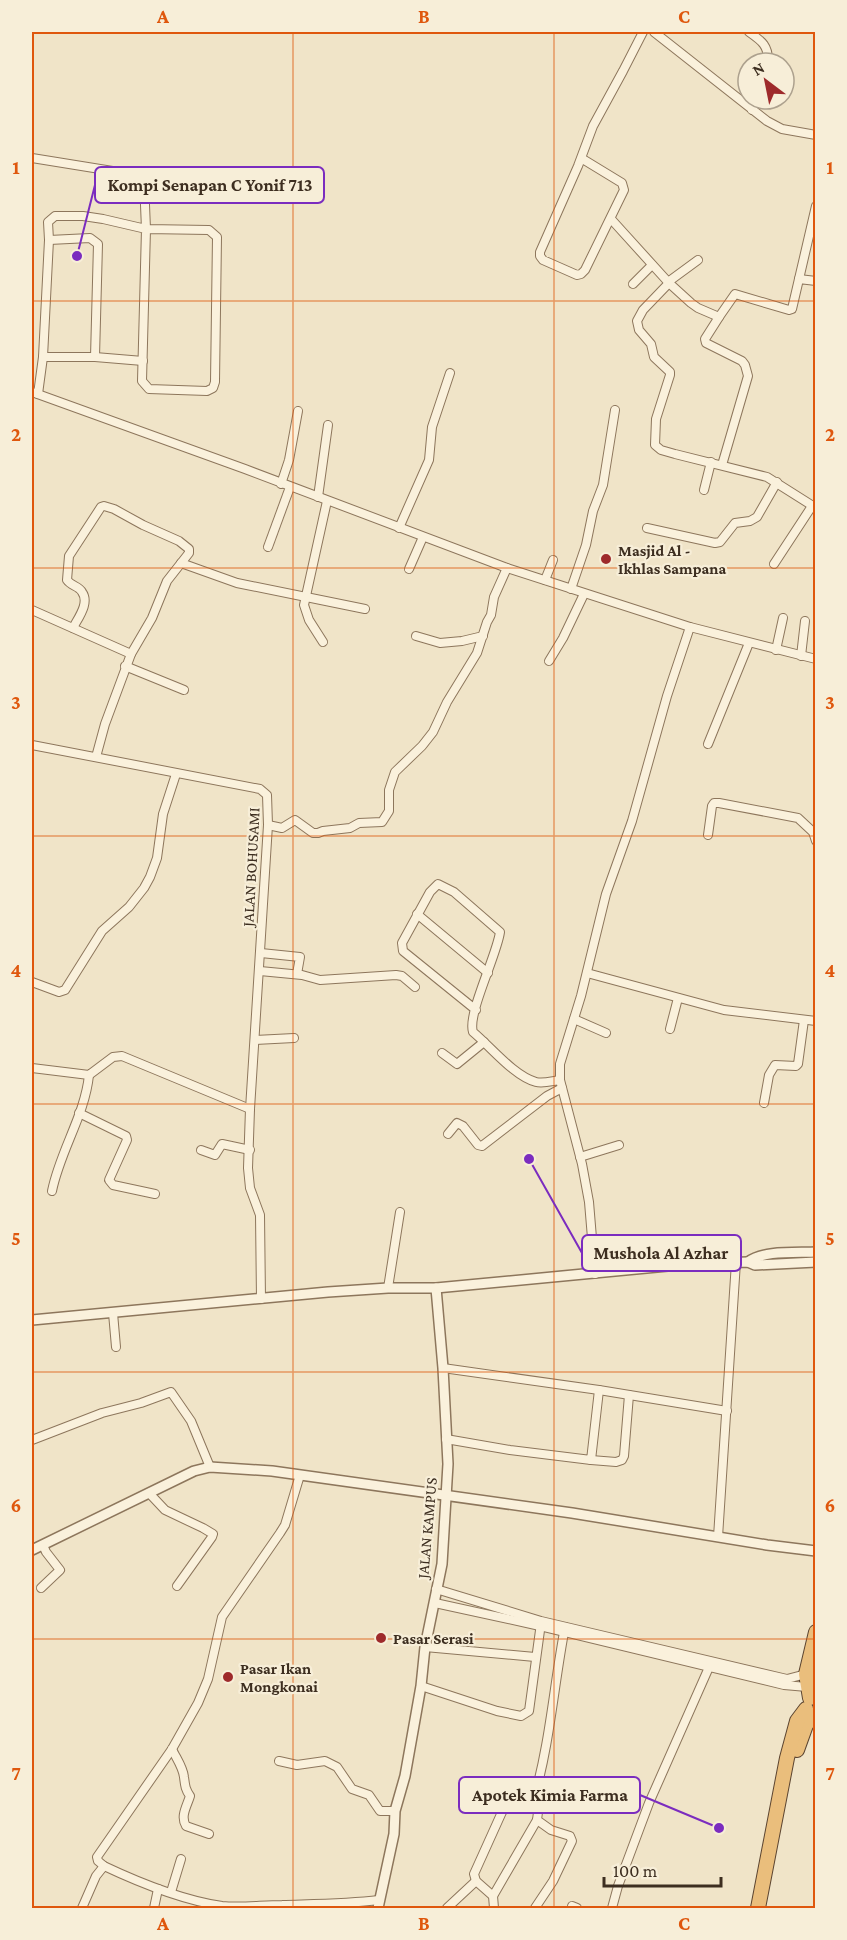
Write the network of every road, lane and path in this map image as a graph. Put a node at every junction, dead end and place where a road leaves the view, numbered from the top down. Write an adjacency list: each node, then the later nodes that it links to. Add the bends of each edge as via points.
1 (643, 32): 9 (street, via 592,126)
2 (654, 32): 5 (street)
3 (749, 32): 4 (street)
4 (768, 51)
5 (736, 97)
6 (753, 111): 7 (street, via 774,125)
7 (816, 135)
8 (32, 158): 12 (street, via 141,178)
9 (581, 158): 11 (street, via 624,187); 11 (street, via 540,256 581,274)
10 (816, 206): 16 (street)
11 (611, 219): 15 (street)
12 (146, 229): 13 (street, via 83,216 55,216 48,222); 23 (street); 23 (street, via 209,230 217,237 213,388 149,389 142,381)
13 (49, 240): 21 (street); 22 (street, via 90,237 98,244)
14 (698, 260): 18 (street)
15 (652, 265): 18 (street); 19 (street)
16 (800, 279): 17 (street); 20 (street, via 792,309 735,294)
17 (816, 281)
18 (669, 283): 20 (street, via 698,308); 29 (street, via 637,321 654,357 670,372 656,419 655,445 661,450)
19 (633, 284)
20 (719, 317): 30 (street, via 706,335 706,342 742,361 748,376)
21 (43, 357): 22 (street); 25 (street)
22 (95, 357): 23 (street)
23 (142, 361)
24 (450, 374): 38 (street, via 432,427 429,460)
25 (35, 393): 32 (street)
26 (615, 410): 48 (street, via 603,485)
27 (298, 411): 32 (street)
28 (328, 425): 35 (street)
29 (711, 462): 30 (street); 34 (street)
30 (722, 465): 31 (street)
31 (777, 482): 37 (street); 39 (street, via 757,517 735,523 720,542)
32 (281, 484): 33 (street)
33 (290, 487): 35 (street); 41 (street)
34 (704, 490)
35 (318, 497): 36 (street)
36 (327, 501): 38 (street); 50 (street)
37 (814, 507): 44 (street)
38 (399, 528): 40 (street)
39 (647, 528)
40 (423, 537): 45 (street); 46 (street)
41 (268, 547)
42 (553, 560): 47 (street)
43 (181, 563): 50 (street, via 237,583); 56 (street, via 190,552 186,545 114,509 101,507 69,556 67,580 85,597); 62 (street, via 167,581 152,618)
44 (774, 564)
45 (507, 568): 47 (street); 58 (street)
46 (409, 569)
47 (545, 580): 48 (street)
48 (571, 589): 49 (street)
49 (584, 594): 55 (street); 65 (street)
50 (305, 595): 52 (street); 59 (street, via 306,611)
51 (32, 609): 56 (street)
52 (365, 609)
53 (783, 618): 61 (street)
54 (805, 621): 63 (street)
55 (690, 627): 60 (street); 79 (street, via 606,894)
56 (73, 628): 62 (street)
57 (416, 636): 58 (street, via 440,643)
58 (483, 636): 72 (street, via 433,732 395,772 389,790 389,811 382,822 318,833 295,820 282,828)
59 (323, 642)
60 (749, 643): 61 (street); 68 (street)
61 (776, 650): 63 (street)
62 (130, 654): 66 (street)
63 (801, 656): 64 (street)
64 (816, 659)
65 (549, 661)
66 (125, 666): 67 (street); 70 (street)
67 (184, 690)
68 (708, 744)
69 (32, 745): 70 (street, JALAN BOHUSAMI)
70 (96, 757): 71 (street, JALAN BOHUSAMI)
71 (176, 774): 72 (street, JALAN BOHUSAMI, via 260,789 268,800); 81 (street, via 163,814 154,869 144,888 102,931 65,990 58,993)
72 (268, 825): 76 (street, JALAN BOHUSAMI)
73 (708, 835): 74 (street, via 712,806 719,803 798,818 813,832)
74 (816, 841)
75 (417, 914): 78 (street); 78 (street, via 438,884 489,921 500,934); 84 (street, via 402,943 404,951)
76 (261, 953): 77 (street, JALAN BOHUSAMI); 80 (street, via 300,957)
77 (260, 971): 80 (street); 91 (street, JALAN BOHUSAMI)
78 (488, 973): 84 (street)
79 (587, 973): 83 (street); 85 (street)
80 (297, 974): 82 (street, via 320,980 396,975)
81 (32, 982)
82 (415, 987)
83 (678, 999): 86 (street, via 747,1014); 88 (street)
84 (476, 1010): 92 (street, via 472,1029)
85 (574, 1019): 89 (street); 96 (street, via 560,1064)
86 (804, 1020): 87 (street); 97 (street, via 798,1064 774,1065)
87 (816, 1022)
88 (670, 1029)
89 (606, 1033)
90 (294, 1038): 91 (street)
91 (255, 1041): 98 (street, JALAN BOHUSAMI)
92 (484, 1042): 93 (street, via 457,1064); 96 (street, via 518,1072 536,1082)
93 (442, 1053)
94 (32, 1068): 95 (street)
95 (89, 1075): 98 (street, via 113,1057 122,1056); 99 (street)
96 (561, 1084): 100 (street, via 482,1146 457,1123); 104 (street)
97 (764, 1103)
98 (250, 1109): 103 (street, JALAN BOHUSAMI)
99 (79, 1113): 105 (street); 106 (street, via 126,1136 110,1183)
100 (448, 1134)
101 (619, 1145): 104 (street)
102 (201, 1150): 103 (street, via 215,1155 222,1144)
103 (250, 1150): 115 (street, JALAN BOHUSAMI, via 250,1188 260,1215)
104 (580, 1157): 112 (street, via 589,1202)
105 (52, 1191)
106 (155, 1194)
107 (400, 1212): 113 (street)
108 (816, 1252): 110 (street, via 765,1254)
109 (736, 1262): 110 (street); 112 (street); 122 (street)
110 (748, 1262): 111 (street)
111 (816, 1262)
112 (595, 1274): 114 (street)
113 (388, 1288): 114 (street); 115 (street)
114 (436, 1288): 119 (street, JALAN KAMPUS)
115 (261, 1299): 116 (street)
116 (113, 1313): 117 (street); 118 (street)
117 (32, 1320)
118 (116, 1347)
119 (443, 1368): 120 (street); 123 (street, JALAN KAMPUS)
120 (599, 1390): 121 (street); 125 (street)
121 (629, 1395): 122 (street); 125 (street, via 622,1460)
122 (727, 1411): 130 (street)
123 (446, 1439): 125 (street); 129 (street, JALAN KAMPUS)
124 (32, 1440): 126 (street, via 171,1392 191,1421)
125 (591, 1460)
126 (210, 1467): 127 (street); 128 (street, via 200,1468)
127 (300, 1475): 129 (street); 146 (street, via 285,1525 222,1617 208,1678)
128 (149, 1493): 131 (street); 134 (street, via 165,1510 213,1534)
129 (446, 1495): 130 (street); 136 (street, JALAN KAMPUS, via 442,1564)
130 (718, 1537): 133 (street)
131 (43, 1545): 132 (street); 135 (street, via 60,1570)
132 (32, 1550)
133 (816, 1551)
134 (177, 1586)
135 (41, 1588)
136 (436, 1589): 137 (street, JALAN KAMPUS); 138 (street)
137 (435, 1603): 138 (street); 141 (street, JALAN KAMPUS)
138 (540, 1623): 139 (street); 142 (street)
139 (565, 1628): 143 (street); 148 (street)
140 (816, 1632): 145 (highway)
141 (425, 1647): 142 (street); 144 (street, JALAN KAMPUS)
142 (535, 1657): 144 (street, via 528,1711 521,1716)
143 (710, 1664): 145 (street); 145 (street, via 788,1679); 164 (street, via 649,1803)
144 (421, 1686): 149 (street, JALAN KAMPUS)
145 (811, 1695): 165 (highway, via 797,1721 787,1758); 166 (highway)
146 (172, 1749): 151 (street, via 190,1796 184,1824); 153 (street, via 100,1851 98,1861)
147 (279, 1761): 149 (street, via 297,1765 330,1763 352,1789 369,1795 380,1811)
148 (534, 1798): 150 (street, via 539,1804); 154 (street, via 514,1795 507,1804 474,1874)
149 (395, 1811): 158 (street, JALAN KAMPUS, via 394,1834)
150 (537, 1820): 157 (street); 163 (street, via 570,1836 572,1841)
151 (209, 1834)
152 (181, 1859): 156 (street)
153 (104, 1866): 155 (street); 159 (street)
154 (476, 1881): 157 (street); 161 (street)
155 (158, 1889): 156 (street); 160 (street)
156 (171, 1892): 158 (street, via 233,1907)
157 (493, 1896): 162 (street)
158 (378, 1904)
159 (82, 1908)
160 (154, 1908)
161 (447, 1908)
162 (494, 1908)
163 (535, 1908)
164 (612, 1908)
165 (758, 1908)
166 (765, 1908)

